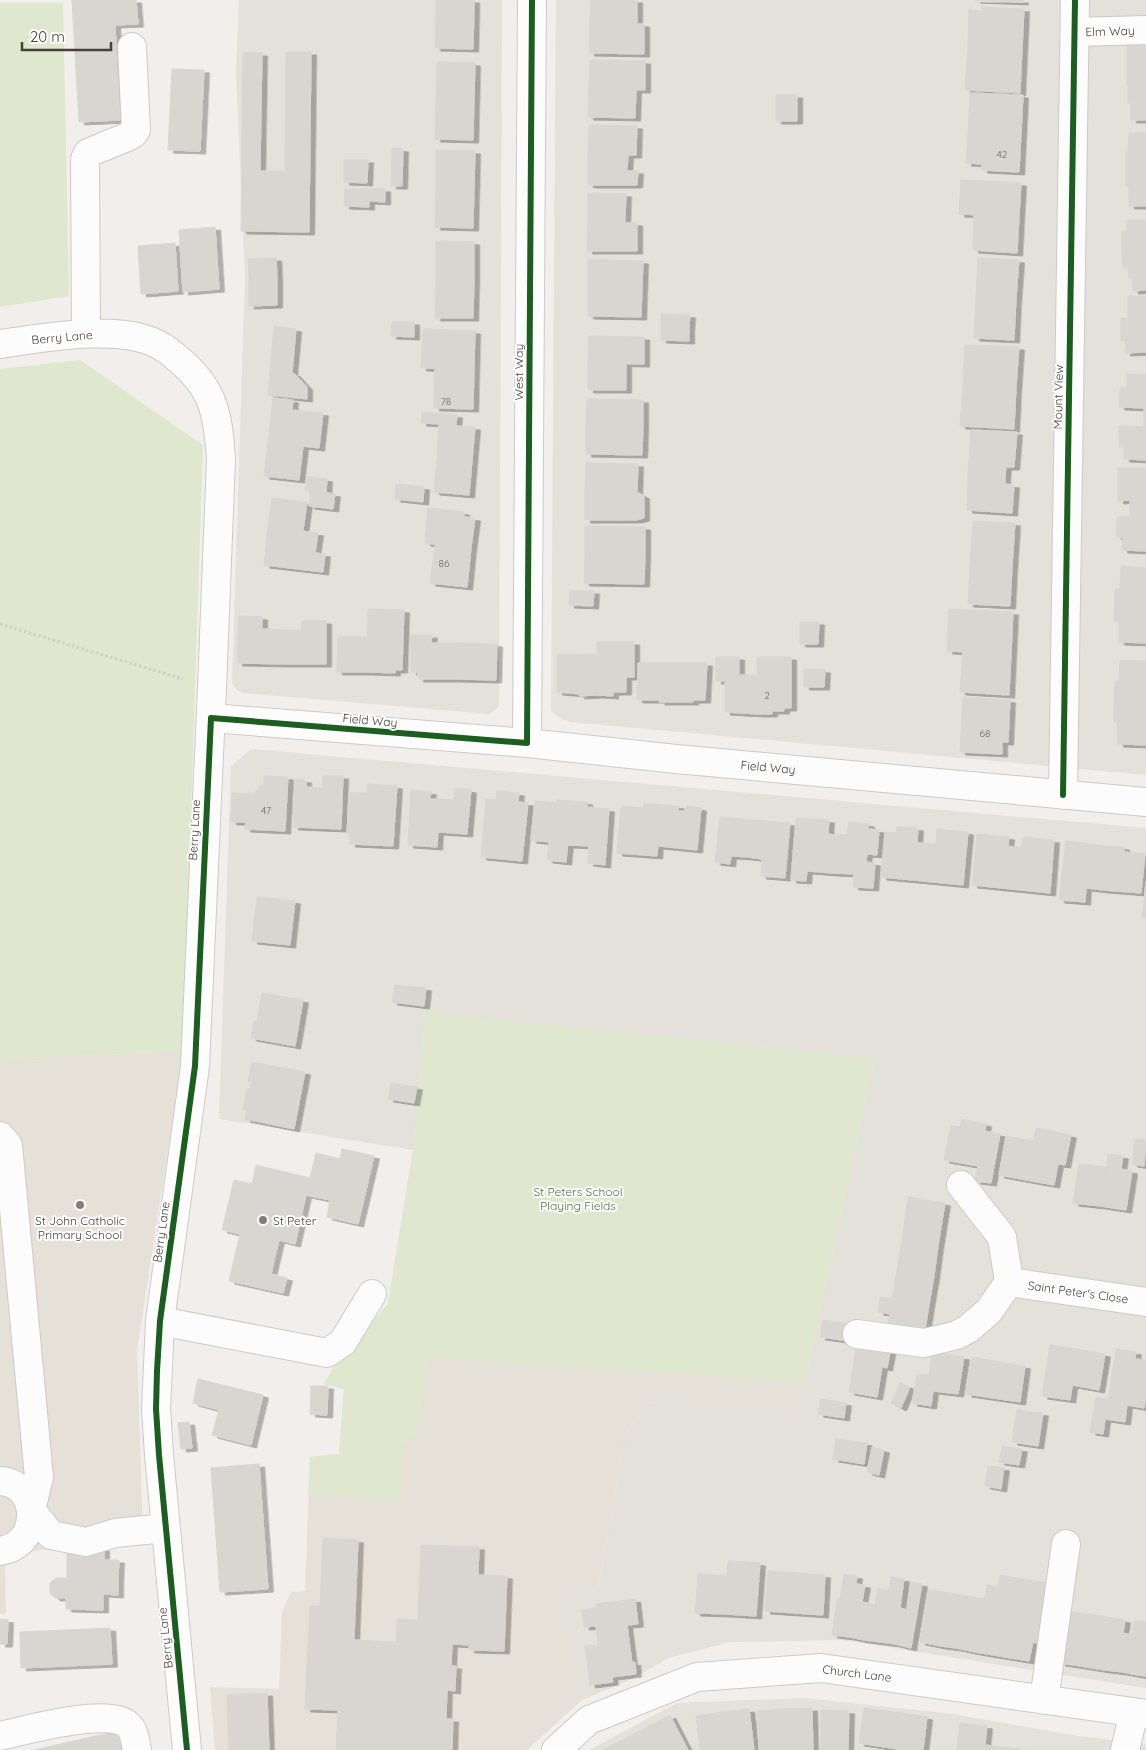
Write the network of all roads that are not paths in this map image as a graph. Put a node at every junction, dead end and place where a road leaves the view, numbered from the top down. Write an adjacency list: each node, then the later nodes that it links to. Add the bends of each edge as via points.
1 (532, 0): 9 (street, West Way)
2 (1075, 0): 4 (street, Mount View)
3 (1146, 30): 4 (street, Elm Way)
4 (1074, 32): 10 (street, Mount View)
5 (132, 47): 6 (street, via 136,130 88,153 85,159)
6 (86, 333): 7 (street, Berry Lane); 8 (street, Berry Lane, via 132,336 156,343 193,371 214,407 221,459)
7 (0, 344)
8 (211, 718): 9 (street, Field Way); 17 (street, Berry Lane, via 195,1066)
9 (527, 743): 10 (street, Field Way)
10 (1063, 795): 11 (street, Field Way)
11 (1146, 802)
12 (0, 1136): 20 (street, via 8,1145 39,1477)
13 (961, 1185): 14 (street, via 1002,1237)
14 (1009, 1282): 16 (street, Saint Peter's Close); 18 (street, via 989,1311 957,1335 924,1343)
15 (372, 1294): 17 (street, via 343,1342 327,1353)
16 (1146, 1302)
17 (160, 1321): 21 (street, Berry Lane, via 156,1409)
18 (857, 1334)
19 (0, 1481): 20 (street, via 15,1486 23,1493)
20 (31, 1510): 21 (street, via 51,1535 86,1542 115,1533); 23 (street, via 31,1527 25,1537 18,1545)
21 (165, 1528): 28 (street, Berry Lane)
22 (1066, 1544): 24 (street)
23 (0, 1551)
24 (1044, 1700): 25 (street, Church Lane); 29 (street, Church Lane, via 821,1668 698,1677 589,1720)
25 (1140, 1713): 30 (street)
26 (0, 1736): 27 (street, via 87,1718 118,1720 128,1724 134,1732)
27 (137, 1750)
28 (187, 1750)
29 (556, 1750)
30 (1125, 1750)

